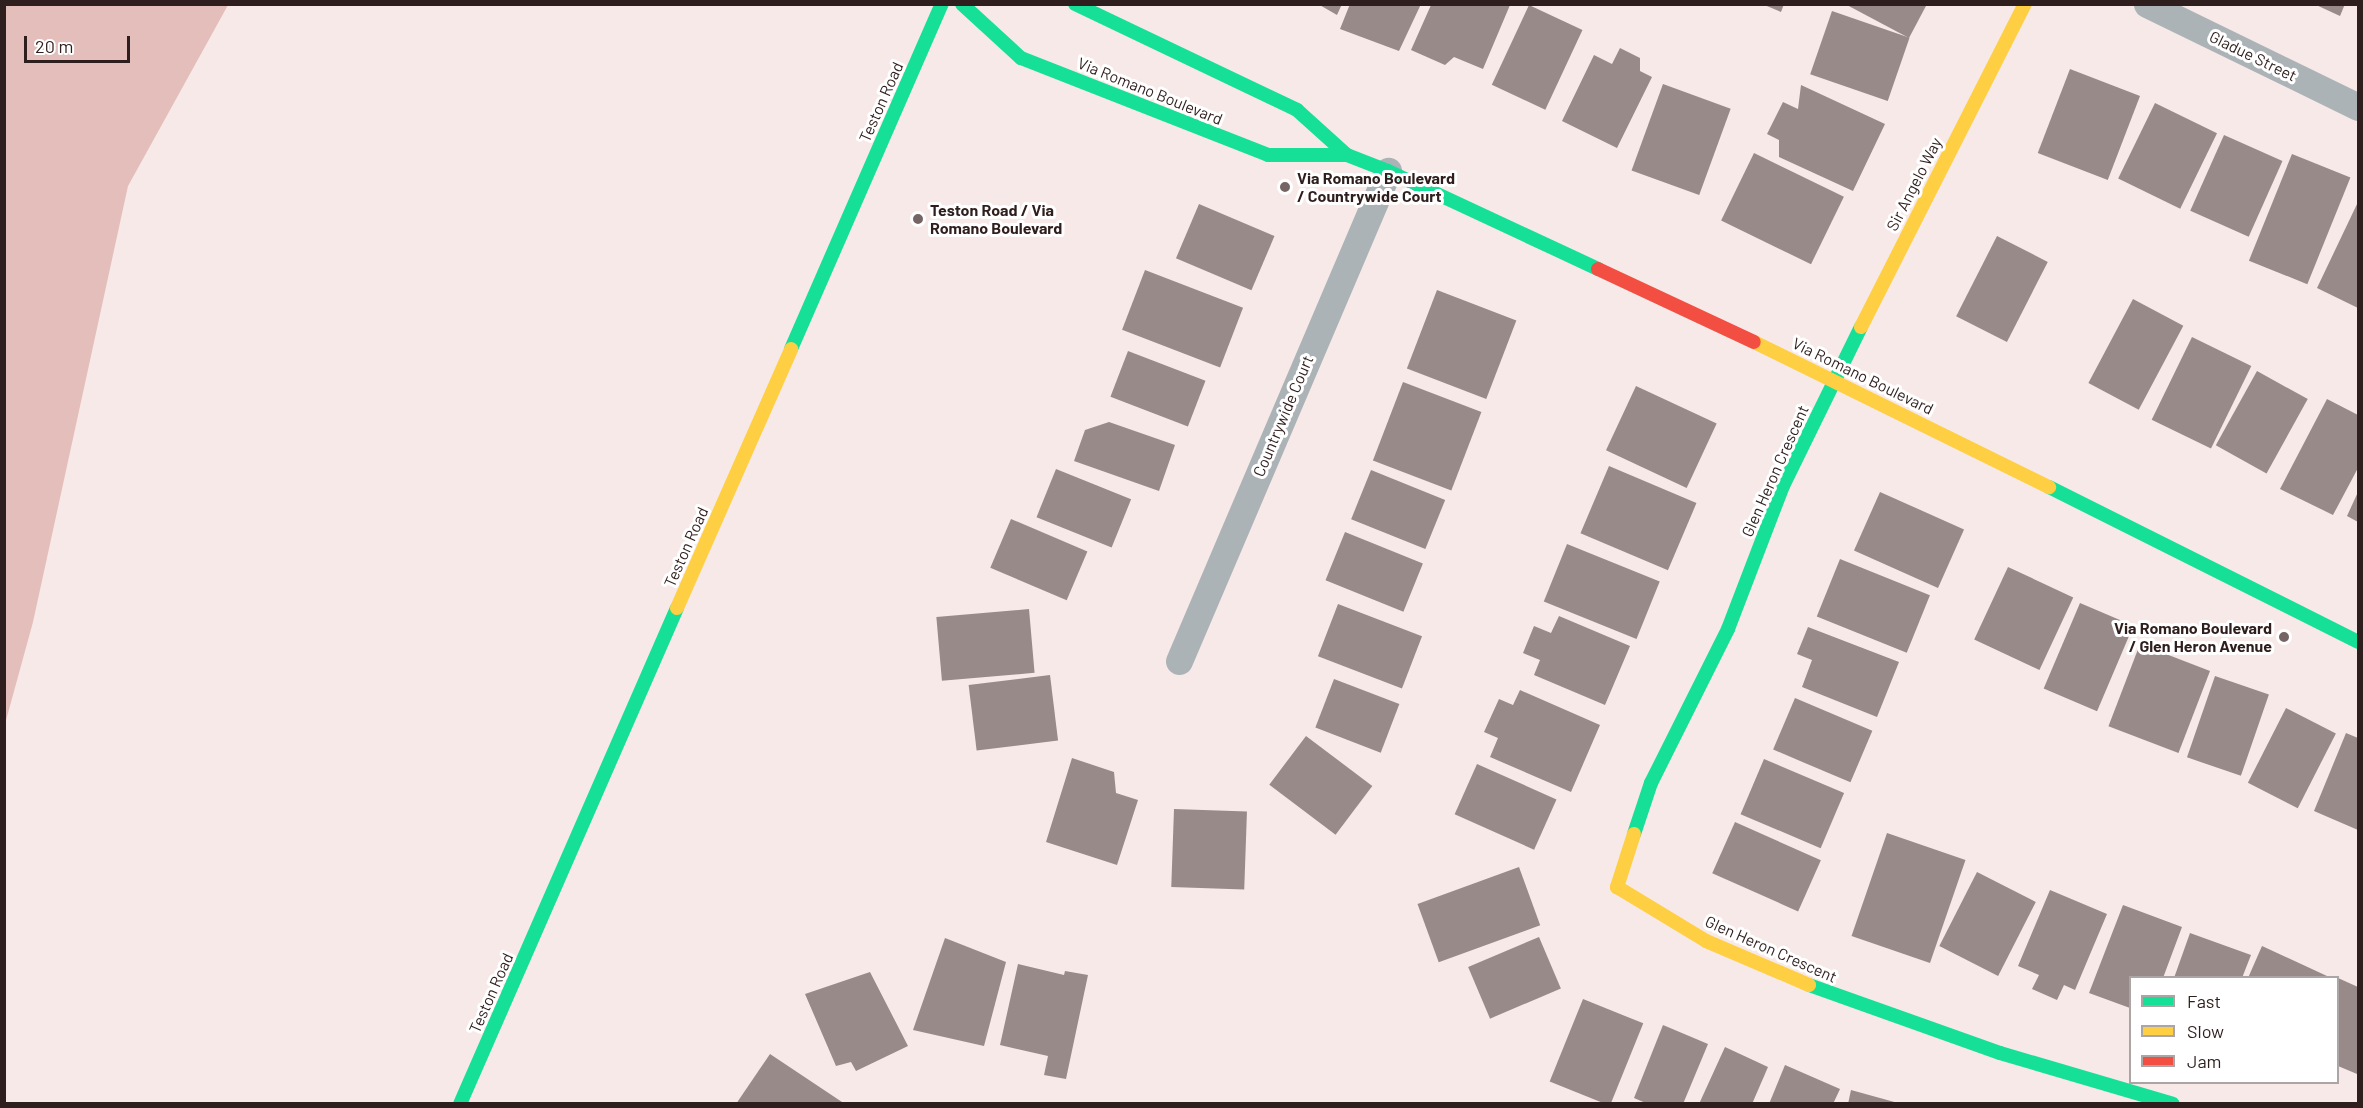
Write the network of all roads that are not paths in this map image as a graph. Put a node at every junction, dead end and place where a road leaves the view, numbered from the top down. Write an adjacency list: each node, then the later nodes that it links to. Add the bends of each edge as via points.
1 (942, 4): 12 (street, Teston Road)
2 (962, 4): 7 (street, Via Romano Boulevard, via 1021,58 1268,155)
3 (1075, 4): 7 (street, Via Romano Boulevard, via 1296,110)
4 (2025, 4): 9 (street, Sir Angelo Way)
5 (2147, 4): 6 (street, Gladue Street)
6 (2358, 107)
7 (1347, 155): 8 (street, Via Romano Boulevard)
8 (1388, 171): 9 (street, Via Romano Boulevard); 11 (street, Countrywide Court)
9 (1836, 380): 10 (street, Via Romano Boulevard); 13 (street, Glen Heron Crescent, via 1783,486 1728,629 1651,783 1617,887 1706,941 1825,992 2000,1053)
10 (2358, 642)
11 (1179, 661)
12 (460, 1104)
13 (2173, 1104)

